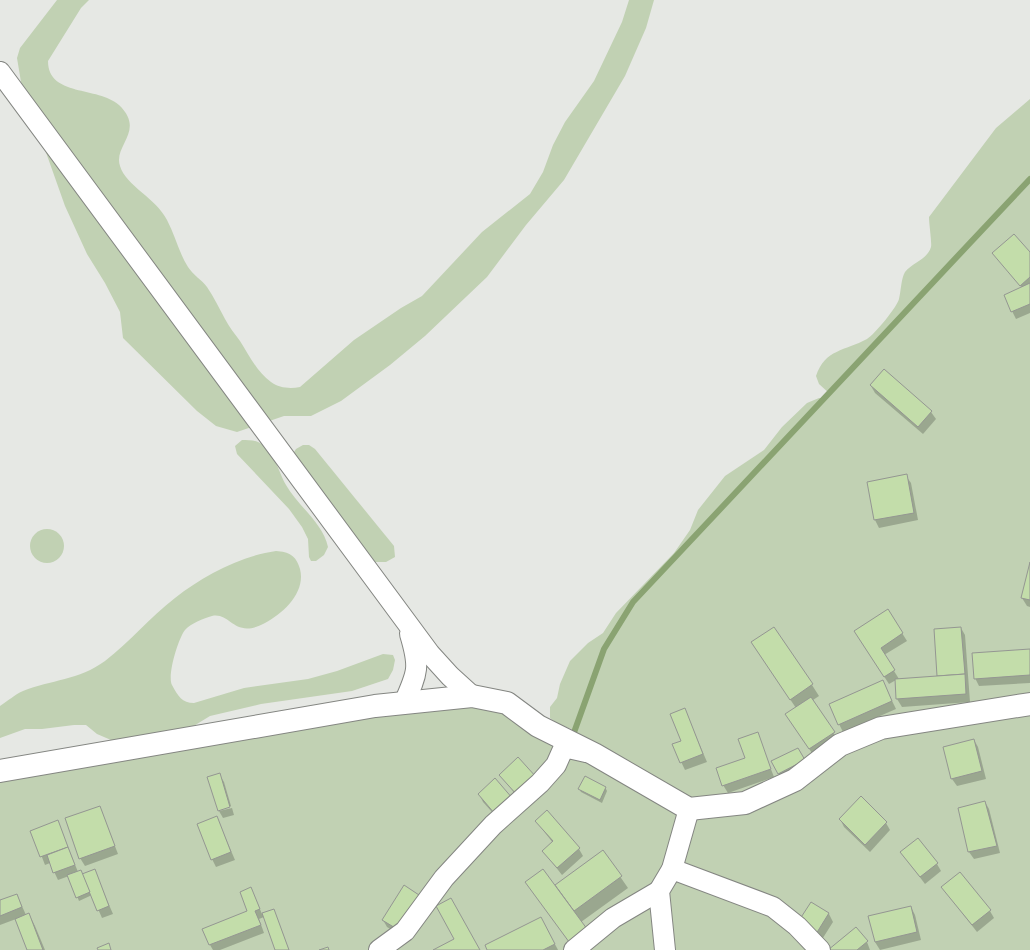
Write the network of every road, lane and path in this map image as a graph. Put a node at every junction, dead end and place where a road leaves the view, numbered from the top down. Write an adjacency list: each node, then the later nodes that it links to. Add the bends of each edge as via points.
1 (0, 72): 2 (street)
2 (406, 621): 3 (street, via 430,654); 4 (street, via 418,658 415,677)
3 (472, 696): 4 (main road); 6 (main road, via 507,703 538,726)
4 (404, 702): 7 (main road)
5 (1030, 704): 8 (main road, via 881,728 840,745 795,780 745,803)
6 (594, 754): 8 (main road); 11 (street, via 564,747 556,765 540,783 493,825 444,878 405,931)
7 (0, 771)
8 (689, 809): 9 (street)
9 (672, 869): 10 (street); 14 (street, via 773,906)
10 (659, 891): 12 (street, via 613,918); 13 (street)
11 (379, 950)
12 (574, 950)
13 (665, 950)
14 (820, 950)

